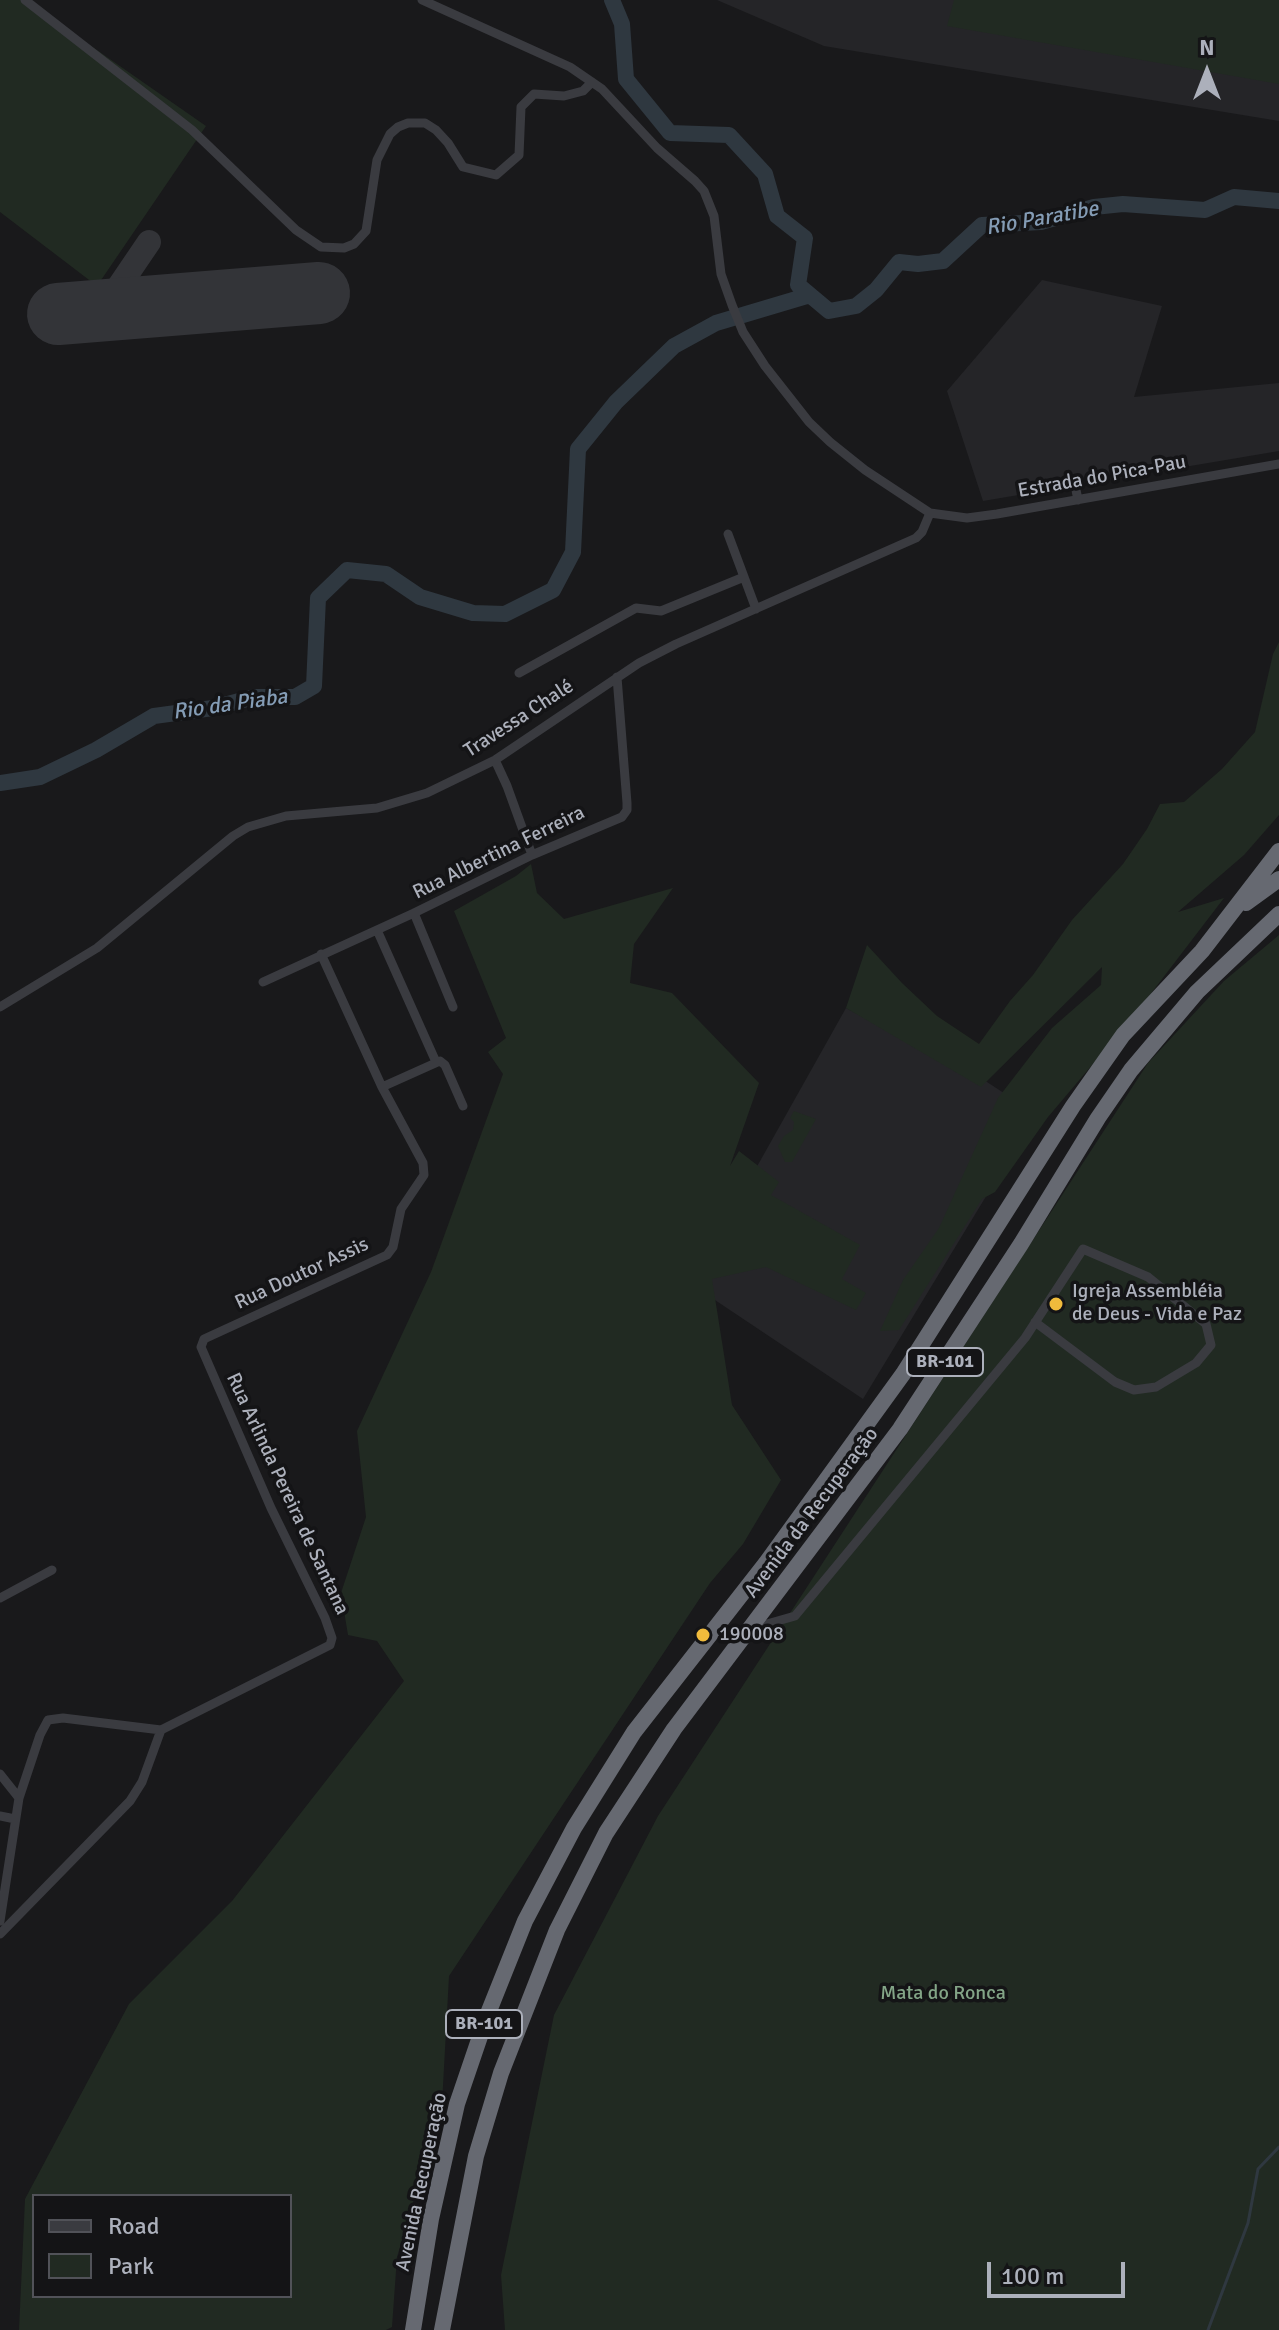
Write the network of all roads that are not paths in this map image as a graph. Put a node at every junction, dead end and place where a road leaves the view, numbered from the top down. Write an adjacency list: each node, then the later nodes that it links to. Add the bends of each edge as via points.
1 (25, 0): 3 (street, via 192,130 296,230 321,247 344,248 366,231 377,160 398,127 425,123 463,167 496,175 519,155 521,107 534,94 564,96 583,91)
2 (422, 0): 3 (street)
3 (592, 82): 7 (street, via 704,191 714,216 721,274 743,332 794,404 830,442)
4 (1279, 464): 6 (street, Estrada do Pica-Pau)
5 (1074, 480): 6 (street)
6 (1078, 500): 7 (street, Estrada do Pica-Pau, via 967,518)
7 (930, 513): 10 (street, Travessa Chalé, via 916,538)
8 (728, 534): 9 (street)
9 (744, 577): 10 (street); 11 (street, via 661,611 636,608)
10 (756, 609): 12 (street, Travessa Chalé)
11 (519, 673)
12 (617, 677): 13 (street, Travessa Chalé); 15 (street, Rua Albertina Ferreira, via 625,814)
13 (495, 760): 15 (street); 23 (street, Travessa Chalé, via 403,802 286,816 248,827 97,948)
14 (1279, 851): 18 (highway)
15 (532, 855): 17 (street, Rua Albertina Ferreira)
16 (1279, 879): 18 (highway, BR-101)
17 (414, 913): 20 (street, Rua Albertina Ferreira); 24 (street)
18 (1232, 913): 40 (highway, Avenida Recuperação / BR-101, via 1115,1046 889,1394 626,1744 574,1828 532,1907 459,2095)
19 (1279, 914): 32 (highway, Avenida da Recuperação / BR-101, via 1197,992 1131,1070 900,1429)
20 (377, 930): 21 (street, Rua Albertina Ferreira); 25 (street)
21 (321, 954): 22 (street, Rua Albertina Ferreira); 26 (street)
22 (263, 982)
23 (0, 1007)
24 (453, 1007)
25 (438, 1062): 26 (street); 27 (street, via 445,1065)
26 (382, 1087): 29 (street, Rua Doutor Assis, via 423,1163 424,1175 401,1209 393,1247 387,1255)
27 (463, 1106)
28 (1035, 1322): 28 (street, via 1083,1249 1148,1277 1206,1324 1211,1345 1196,1363 1156,1387 1134,1390 1115,1382); 32 (street, via 795,1616)
29 (214, 1334): 33 (street, Rua Arlinda Pereira de Santana, via 204,1339 202,1351 332,1638 323,1650)
30 (52, 1570): 31 (street)
31 (0, 1598)
32 (750, 1629): 41 (highway, Avenida da Recuperação / BR-101, via 640,1779 557,1930 488,2114)
33 (161, 1730): 35 (street, via 54,1718 40,1735); 39 (street, via 130,1801)
34 (0, 1774): 35 (street)
35 (19, 1798): 37 (street)
36 (0, 1816): 37 (street)
37 (15, 1819): 38 (street)
38 (0, 1921)
39 (0, 1934)
40 (413, 2330)
41 (442, 2330)

